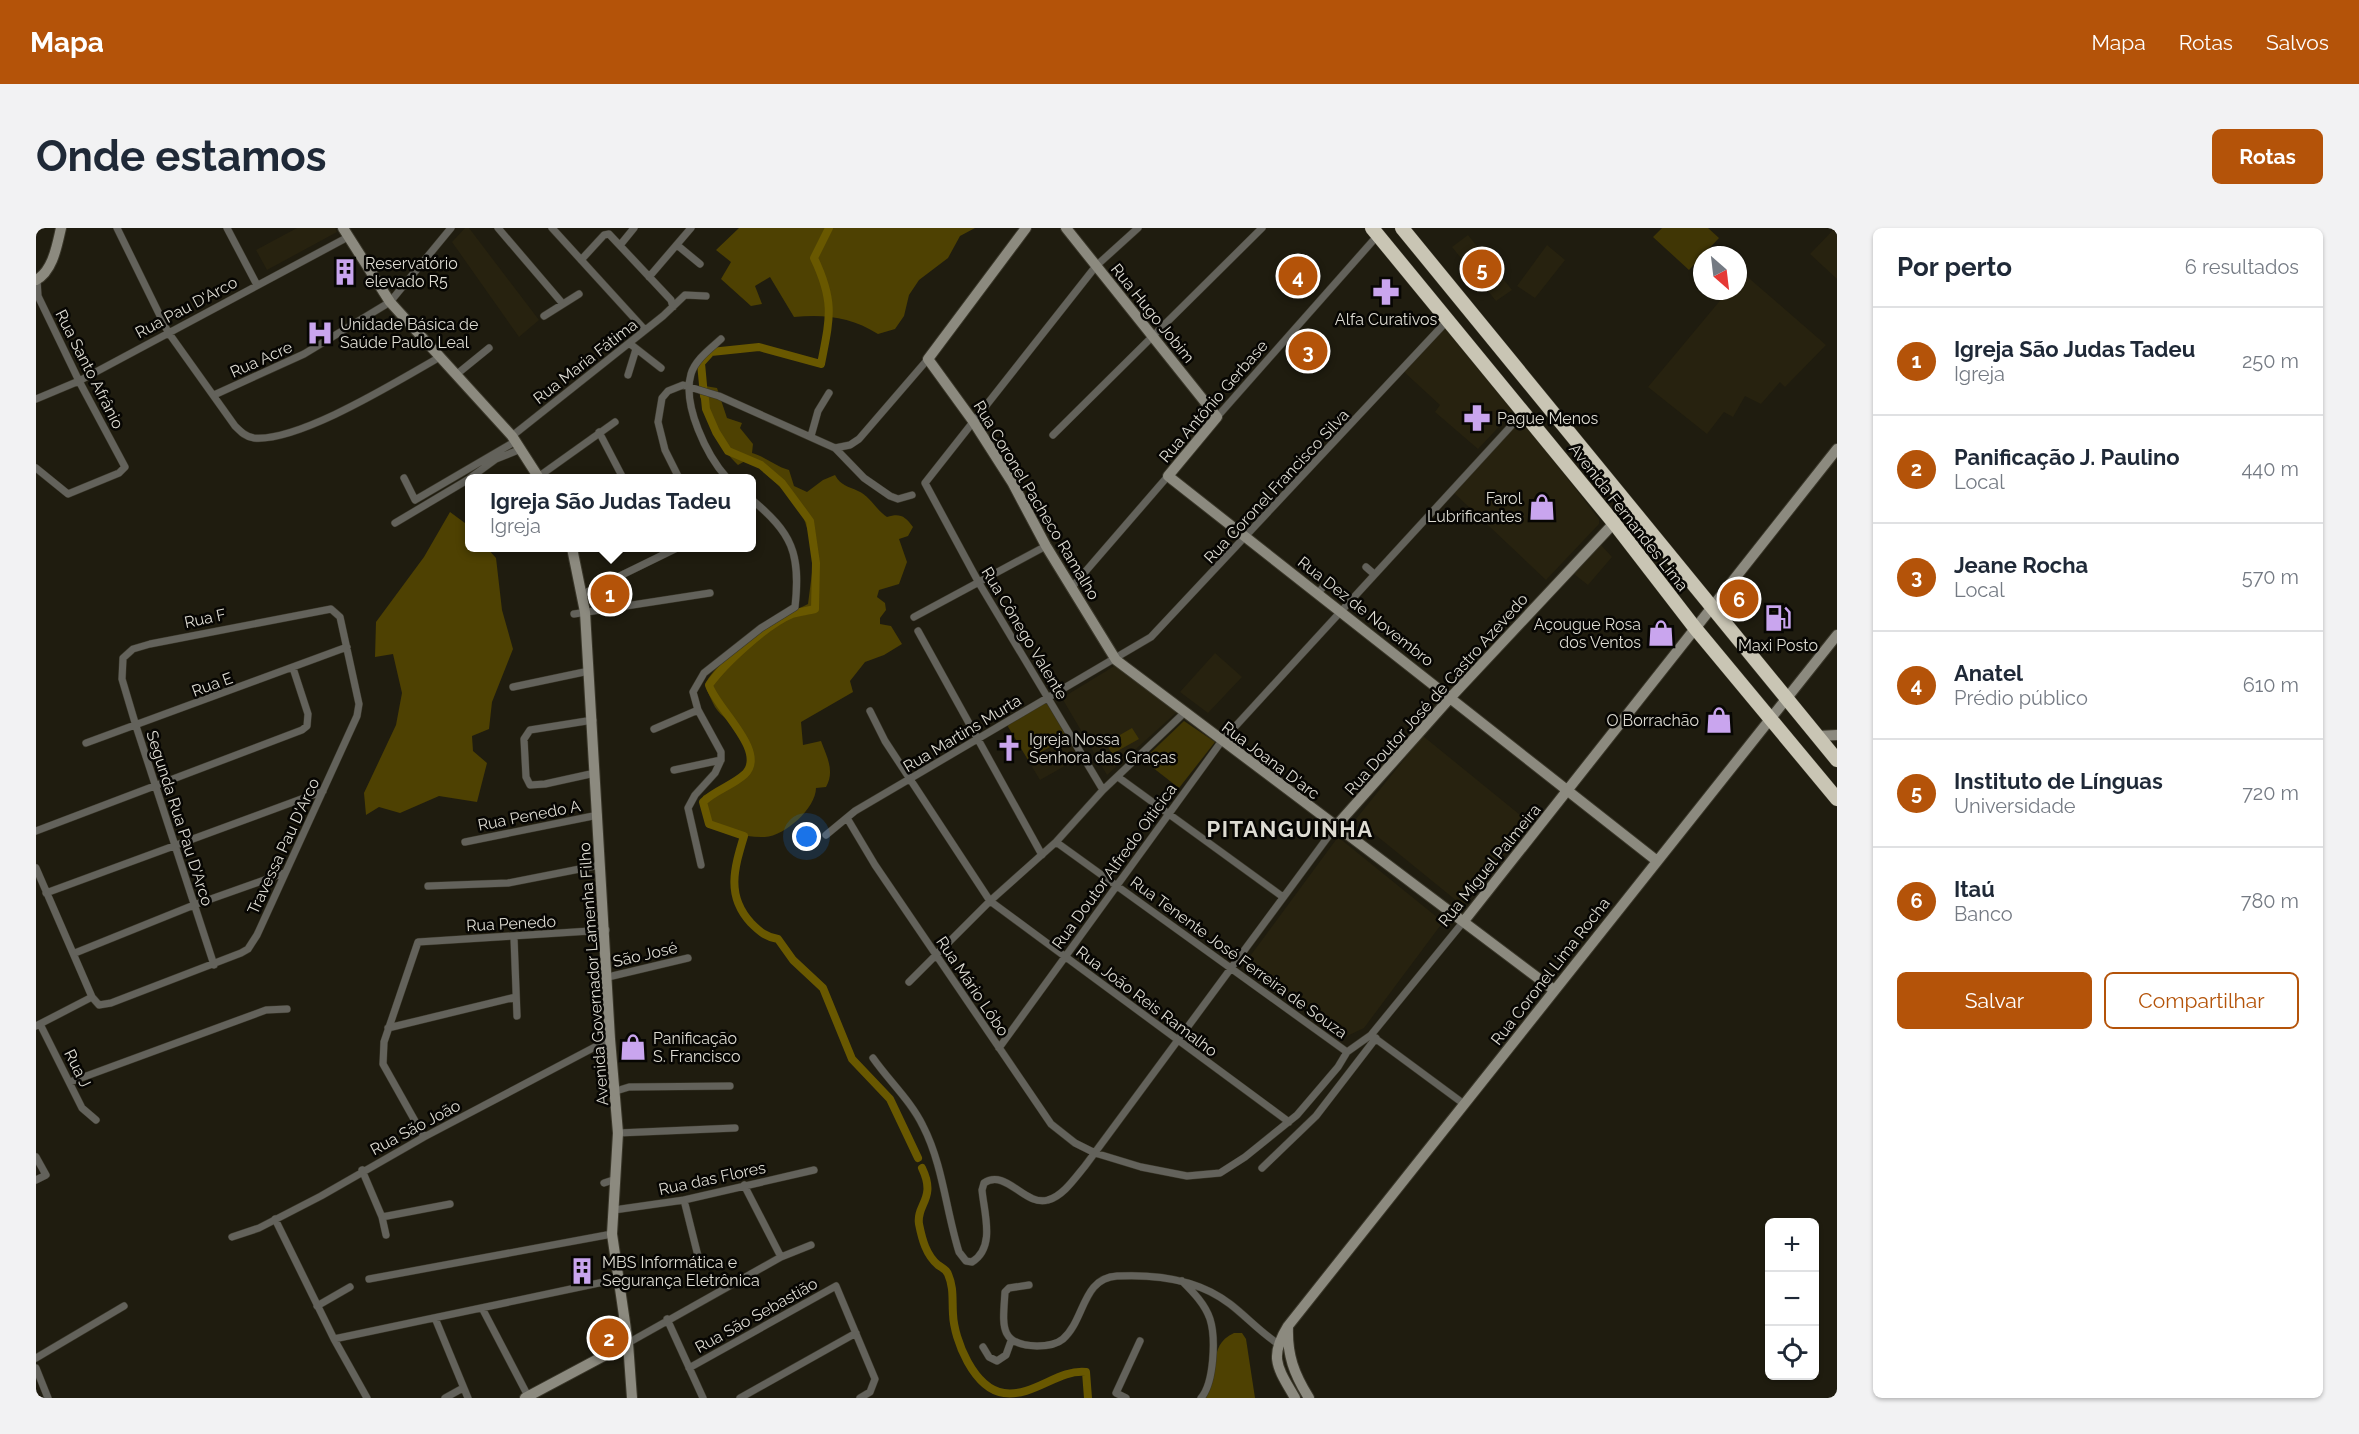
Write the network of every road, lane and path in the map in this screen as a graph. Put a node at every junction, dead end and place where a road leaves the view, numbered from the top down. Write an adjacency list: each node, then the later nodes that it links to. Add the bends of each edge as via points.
1 (61, 228): 22 (street, via 50,265)
2 (117, 228): 32 (street)
3 (227, 228): 23 (street)
4 (451, 228): 26 (street, Rua Acre)
5 (498, 228): 27 (street)
6 (552, 228): 18 (street)
7 (634, 228): 16 (street)
8 (691, 228): 17 (street)
9 (1026, 228): 39 (street)
10 (1066, 228): 20 (street, Rua Hugo Jobim)
11 (1138, 228): 20 (street)
12 (1262, 228): 33 (street)
13 (1402, 228): 86 (highway, Avenida Fernandes Lima)
14 (1375, 232): 30 (highway, Avenida Fernandes Lima); 49 (street, Rua Antônio Gerbase)
15 (346, 233): 23 (street, Rua Pau D'Arco); 26 (street)
16 (621, 244): 18 (street, via 606,234); 21 (street)
17 (677, 245): 19 (street); 21 (street)
18 (581, 260): 31 (street)
19 (700, 264)
20 (1096, 266): 33 (street, Rua Hugo Jobim); 50 (street)
21 (649, 277): 28 (street)
22 (37, 279): 43 (street, Rua Santo Afrânio, via 38,297)
23 (257, 285): 32 (street, Rua Pau D'Arco)
24 (579, 294): 27 (street)
25 (706, 296): 28 (street, Rua Maria Fátima, via 685,295)
26 (390, 302): 38 (street); 46 (street, Rua Acre, via 304,354)
27 (563, 304): 29 (street)
28 (673, 307): 31 (street, Rua Maria Fátima)
29 (544, 316)
30 (1447, 321): 48 (highway, Avenida Fernandes Lima); 72 (street, Rua Coronel Francisco Silva)
31 (645, 330): 35 (street, Rua Maria Fátima)
32 (168, 332): 43 (street, Rua Pau D'Arco); 46 (street)
33 (1153, 336): 49 (street, Rua Hugo Jobim); 53 (street)
34 (721, 339): 44 (street, via 694,366)
35 (629, 343): 37 (street); 55 (street, Rua Maria Fátima)
36 (489, 348): 41 (street)
37 (636, 349): 40 (street); 42 (street)
38 (440, 357): 41 (street); 46 (street, via 333,415 279,435 248,436 239,430)
39 (928, 358): 50 (street, Rua Coronel Pacheco Ramalho); 56 (street, via 859,439 850,446)
40 (661, 368)
41 (457, 374): 55 (street)
42 (628, 375)
43 (79, 381): 47 (street, Rua Pau D'Arco); 58 (street, Rua Santo Afrânio, via 123,461 124,470 71,494 64,493)
44 (690, 386): 54 (street); 63 (street, via 668,391 659,409 661,435); 64 (street, via 699,430)
45 (829, 393): 54 (street, via 818,411)
46 (214, 395)
47 (36, 399)
48 (1523, 413): 71 (highway, Avenida Fernandes Lima); 79 (street, Rua Doutor Alfredo Oiticica)
49 (1217, 417): 65 (street, Rua Antônio Gerbase)
50 (973, 421): 73 (street, Rua Coronel Pacheco Ramalho); 81 (street, Rua Cônego Valente, via 928,477 926,488)
51 (615, 422): 52 (street)
52 (599, 432): 61 (street); 62 (street)
53 (1053, 435)
54 (811, 436): 56 (street)
55 (516, 442): 59 (street); 60 (street); 66 (street, via 415,500)
56 (835, 448): 68 (street, via 864,478 890,496 898,499)
57 (1837, 449): 86 (street, Rua Miguel Palmeira)
58 (36, 468)
59 (476, 474)
60 (536, 474)
61 (543, 474)
62 (621, 474)
63 (677, 474)
64 (724, 474)
65 (1168, 476): 72 (street, Rua Dez de Novembro); 82 (street, Rua Antônio Gerbase)
66 (404, 478)
67 (465, 481): 70 (street)
68 (912, 495)
69 (756, 504): 103 (street, via 784,530 791,543 795,607 704,673 693,692)
70 (394, 523)
71 (1614, 523): 91 (highway, Avenida Fernandes Lima); 100 (street, Rua Doutor José de Castro Azevedo)
72 (1247, 537): 88 (street, Rua Dez de Novembro, via 1321,589); 95 (street, Rua Coronel Francisco Silva, via 1151,637)
73 (1046, 546): 81 (street); 82 (street, Rua Coronel Pacheco Ramalho)
74 (573, 552): 85 (street, Avenida Governador Lamenha Filho)
75 (660, 552): 77 (street)
76 (668, 552): 77 (street)
77 (662, 555): 85 (street)
78 (1366, 567): 79 (street)
79 (1374, 574): 83 (street, Rua Doutor Alfredo Oiticica)
80 (1354, 581): 83 (street)
81 (979, 584): 90 (street); 101 (street, Rua Cônego Valente)
82 (1072, 587): 95 (street, Rua Coronel Pacheco Ramalho)
83 (1362, 588): 88 (street, Rua Doutor Alfredo Oiticica)
84 (710, 593): 89 (street)
85 (583, 594): 89 (street, Avenida Governador Lamenha Filho)
86 (1712, 607): 91 (street, Rua Miguel Palmeira); 102 (highway, Avenida Fernandes Lima)
87 (316, 610): 94 (street, Travessa Pau D'Arco, via 327,608 337,613); 98 (street, Rua F, via 133,649 123,658)
88 (1341, 610): 100 (street, Rua Dez de Novembro); 113 (street, Rua Doutor Alfredo Oiticica)
89 (579, 613): 97 (street, Avenida Governador Lamenha Filho)
90 (914, 617)
91 (1695, 628): 106 (highway, Avenida Fernandes Lima); 124 (street, Rua Miguel Palmeira)
92 (918, 631): 112 (street)
93 (1837, 635): 102 (street, Rua Coronel Lima Rocha)
94 (346, 647): 96 (street, Rua E); 123 (street, Travessa Pau D'Arco, via 359,704)
95 (1116, 660): 101 (street, Rua Martins Murta); 105 (street, Rua Joana D'arc)
96 (293, 668): 108 (street, Rua E); 121 (street, via 308,714 307,726)
97 (589, 671): 99 (street); 107 (street, Avenida Governador Lamenha Filho)
98 (122, 679): 108 (street, Segunda Rua Pau D'Arco)
99 (513, 687)
100 (1451, 697): 124 (street, Rua Dez de Novembro); 129 (street, Rua Doutor José de Castro Azevedo)
101 (1048, 698): 112 (street, Rua Martins Murta); 122 (street, Rua Cônego Valente)
102 (1787, 698): 106 (street, Rua Coronel Lima Rocha); 111 (highway, Avenida Fernandes Lima)
103 (698, 710): 109 (street); 115 (street, via 711,730)
104 (870, 711): 120 (street)
105 (1184, 713): 113 (street, Rua Joana D'arc); 119 (street)
106 (1770, 718): 125 (highway, Avenida Fernandes Lima); 136 (street, Rua Coronel Lima Rocha)
107 (593, 720): 118 (street, Avenida Governador Lamenha Filho); 118 (street, via 530,730 524,739 526,777 530,784)
108 (136, 726): 114 (street, Rua E); 121 (street, Segunda Rua Pau D'Arco)
109 (654, 729)
110 (1837, 735): 111 (street)
111 (1818, 736): 116 (highway, Avenida Fernandes Lima)
112 (979, 739): 120 (street, Rua Martins Murta); 135 (street)
113 (1221, 742): 126 (street, Rua Doutor Alfredo Oiticica); 129 (street, Rua Joana D'arc)
114 (86, 743)
115 (722, 760): 117 (street); 138 (street, via 688,808)
116 (1837, 760)
117 (674, 771)
118 (595, 773): 127 (street, Avenida Governador Lamenha Filho)
119 (1118, 777): 122 (street); 126 (street)
120 (911, 779): 128 (street, Rua Martins Murta); 145 (street)
121 (156, 786): 130 (street); 134 (street, Segunda Rua Pau D'Arco)
122 (1103, 790): 133 (street)
123 (323, 791): 134 (street); 140 (street, Travessa Pau D'Arco)
124 (1568, 791): 136 (street, Rua Dez de Novembro); 147 (street, Rua Miguel Palmeira)
125 (1837, 798)
126 (1169, 814): 141 (street, Rua Doutor Alfredo Oiticica); 144 (street)
127 (598, 815): 132 (street, Rua Penedo A); 137 (street, Avenida Governador Lamenha Filho)
128 (847, 818): 131 (street, Rua Martins Murta); 151 (street, Rua Mário Lôbo)
129 (1336, 826): 144 (street, Rua Doutor José de Castro Azevedo); 147 (street, Rua Joana D'arc)
130 (36, 831)
131 (826, 835)
132 (465, 842)
133 (1056, 842): 135 (street); 141 (street, Rua Tenente José Ferreira de Souza)
134 (176, 846): 143 (street); 146 (street, Segunda Rua Pau D'Arco)
135 (1042, 855): 145 (street)
136 (1657, 861): 158 (street, Rua Coronel Lima Rocha)
137 (600, 865): 142 (street, via 508,883); 148 (street, Avenida Governador Lamenha Filho)
138 (701, 865)
139 (36, 868): 143 (street)
140 (284, 873): 146 (street); 154 (street, Travessa Pau D'Arco, via 253,943)
141 (1117, 885): 152 (street, Rua Doutor Alfredo Oiticica); 155 (street, Rua Tenente José Ferreira de Souza)
142 (428, 886)
143 (46, 893): 150 (street)
144 (1283, 897): 155 (street, Rua Doutor José de Castro Azevedo)
145 (990, 901): 151 (street); 152 (street, Rua João Reis Ramalho)
146 (194, 905): 150 (street); 154 (street, Segunda Rua Pau D'Arco)
147 (1464, 921): 158 (street, Rua Joana D'arc); 165 (street, Rua Miguel Palmeira)
148 (606, 930): 149 (street, Rua Penedo); 156 (street, Avenida Governador Lamenha Filho)
149 (514, 938): 160 (street); 164 (street, Rua Penedo, via 417,942)
150 (75, 953): 159 (street)
151 (936, 956): 157 (street); 168 (street, Rua Mário Lôbo)
152 (1065, 956): 167 (street, Rua João Reis Ramalho); 168 (street, Rua Doutor Alfredo Oiticica)
153 (688, 958): 156 (street, São José)
154 (214, 965): 159 (street, Travessa Pau D'Arco, via 105,1005 99,1005)
155 (1230, 969): 167 (street, Rua Doutor José de Castro Azevedo); 169 (street, Rua Tenente José Ferreira de Souza)
156 (608, 976): 166 (street, Avenida Governador Lamenha Filho)
157 (909, 982)
158 (1554, 990): 174 (street, Rua Coronel Lima Rocha)
159 (92, 997): 163 (street)
160 (516, 997): 162 (street); 164 (street)
161 (287, 1009): 171 (street, via 266,1010)
162 (517, 1016)
163 (38, 1025): 171 (street, Rua J)
164 (388, 1028): 179 (street, via 383,1064)
165 (1373, 1037): 169 (street, Rua Miguel Palmeira); 174 (street); 182 (street, Rua Miguel Palmeira, via 1316,1116)
166 (610, 1039): 173 (street, Avenida Governador Lamenha Filho); 179 (street, Rua São João)
167 (1177, 1041): 176 (street, Rua João Reis Ramalho); 180 (street, Rua Doutor José de Castro Azevedo)
168 (999, 1048): 180 (street, Rua Mário Lôbo, via 1051,1124)
169 (1347, 1052): 176 (street, Rua Miguel Palmeira)
170 (873, 1058): 180 (street, Rua Doutor José de Castro Azevedo, via 924,1127 957,1245 962,1258 969,1263 979,1257 986,1242 984,1183 1000,1180 1034,1200 1049,1200 1066,1189)
171 (70, 1082): 175 (street, Rua J, via 82,1108)
172 (730, 1086): 173 (street, via 629,1087)
173 (616, 1091): 178 (street, Avenida Governador Lamenha Filho)
174 (1464, 1104): 215 (street, Rua Coronel Lima Rocha, via 1288,1326)
175 (96, 1120)
176 (1289, 1122): 180 (street, Rua Miguel Palmeira, via 1245,1157 1211,1176 1186,1176)
177 (735, 1128): 178 (street)
178 (618, 1133): 185 (street, Avenida Governador Lamenha Filho)
179 (424, 1137): 183 (street, Rua São João)
180 (1095, 1153)
181 (36, 1157): 186 (street, via 46,1175)
182 (1262, 1168)
183 (362, 1170): 192 (street); 193 (street, Rua São João)
184 (814, 1170): 188 (street, Rua das Flores)
185 (616, 1179): 187 (street); 191 (street, Avenida Governador Lamenha Filho)
186 (36, 1180)
187 (604, 1183)
188 (744, 1185): 189 (street, Rua das Flores); 199 (street)
189 (684, 1200): 191 (street, Rua das Flores); 198 (street)
190 (450, 1204): 192 (street)
191 (614, 1210): 194 (street, Avenida Governador Lamenha Filho)
192 (382, 1217): 195 (street)
193 (275, 1219): 196 (street, Rua São João); 206 (street)
194 (612, 1234): 200 (street); 201 (street, Avenida Governador Lamenha Filho)
195 (386, 1235)
196 (231, 1238)
197 (811, 1245): 199 (street)
198 (698, 1256)
199 (781, 1257): 209 (street)
200 (369, 1279)
201 (618, 1279): 207 (street); 214 (street, Avenida Governador Lamenha Filho)
202 (1181, 1280): 212 (street, via 1109,1277 1093,1288 1063,1340 1046,1346); 215 (street, via 1218,1295); 231 (street, via 1211,1323 1212,1373)
203 (1029, 1285): 212 (street, via 1009,1287 1005,1292 1006,1334)
204 (350, 1287): 206 (street)
205 (124, 1306): 217 (street)
206 (317, 1306): 211 (street)
207 (482, 1308): 208 (street); 221 (street)
208 (435, 1317): 211 (street); 220 (street)
209 (667, 1319): 214 (street); 219 (street)
210 (856, 1333): 219 (street, Rua São Sebastião, via 836,1286); 228 (street); 229 (street, via 875,1379 870,1392)
211 (334, 1339): 223 (street)
212 (1011, 1341): 216 (street, via 1006,1355 997,1361 989,1358)
213 (1140, 1341): 230 (street, via 1116,1393)
214 (628, 1343): 221 (street); 226 (street, Avenida Governador Lamenha Filho)
215 (1282, 1346): 232 (street, via 1279,1369); 233 (street)
216 (983, 1347)
217 (36, 1358)
218 (36, 1368): 222 (street)
219 (689, 1368): 227 (street)
220 (463, 1388): 224 (street); 225 (street)
221 (526, 1397)
222 (48, 1398)
223 (367, 1398)
224 (444, 1398)
225 (468, 1398)
226 (632, 1398)
227 (703, 1398)
228 (740, 1398)
229 (860, 1398)
230 (1126, 1398)
231 (1202, 1398)
232 (1295, 1398)
233 (1309, 1398)

